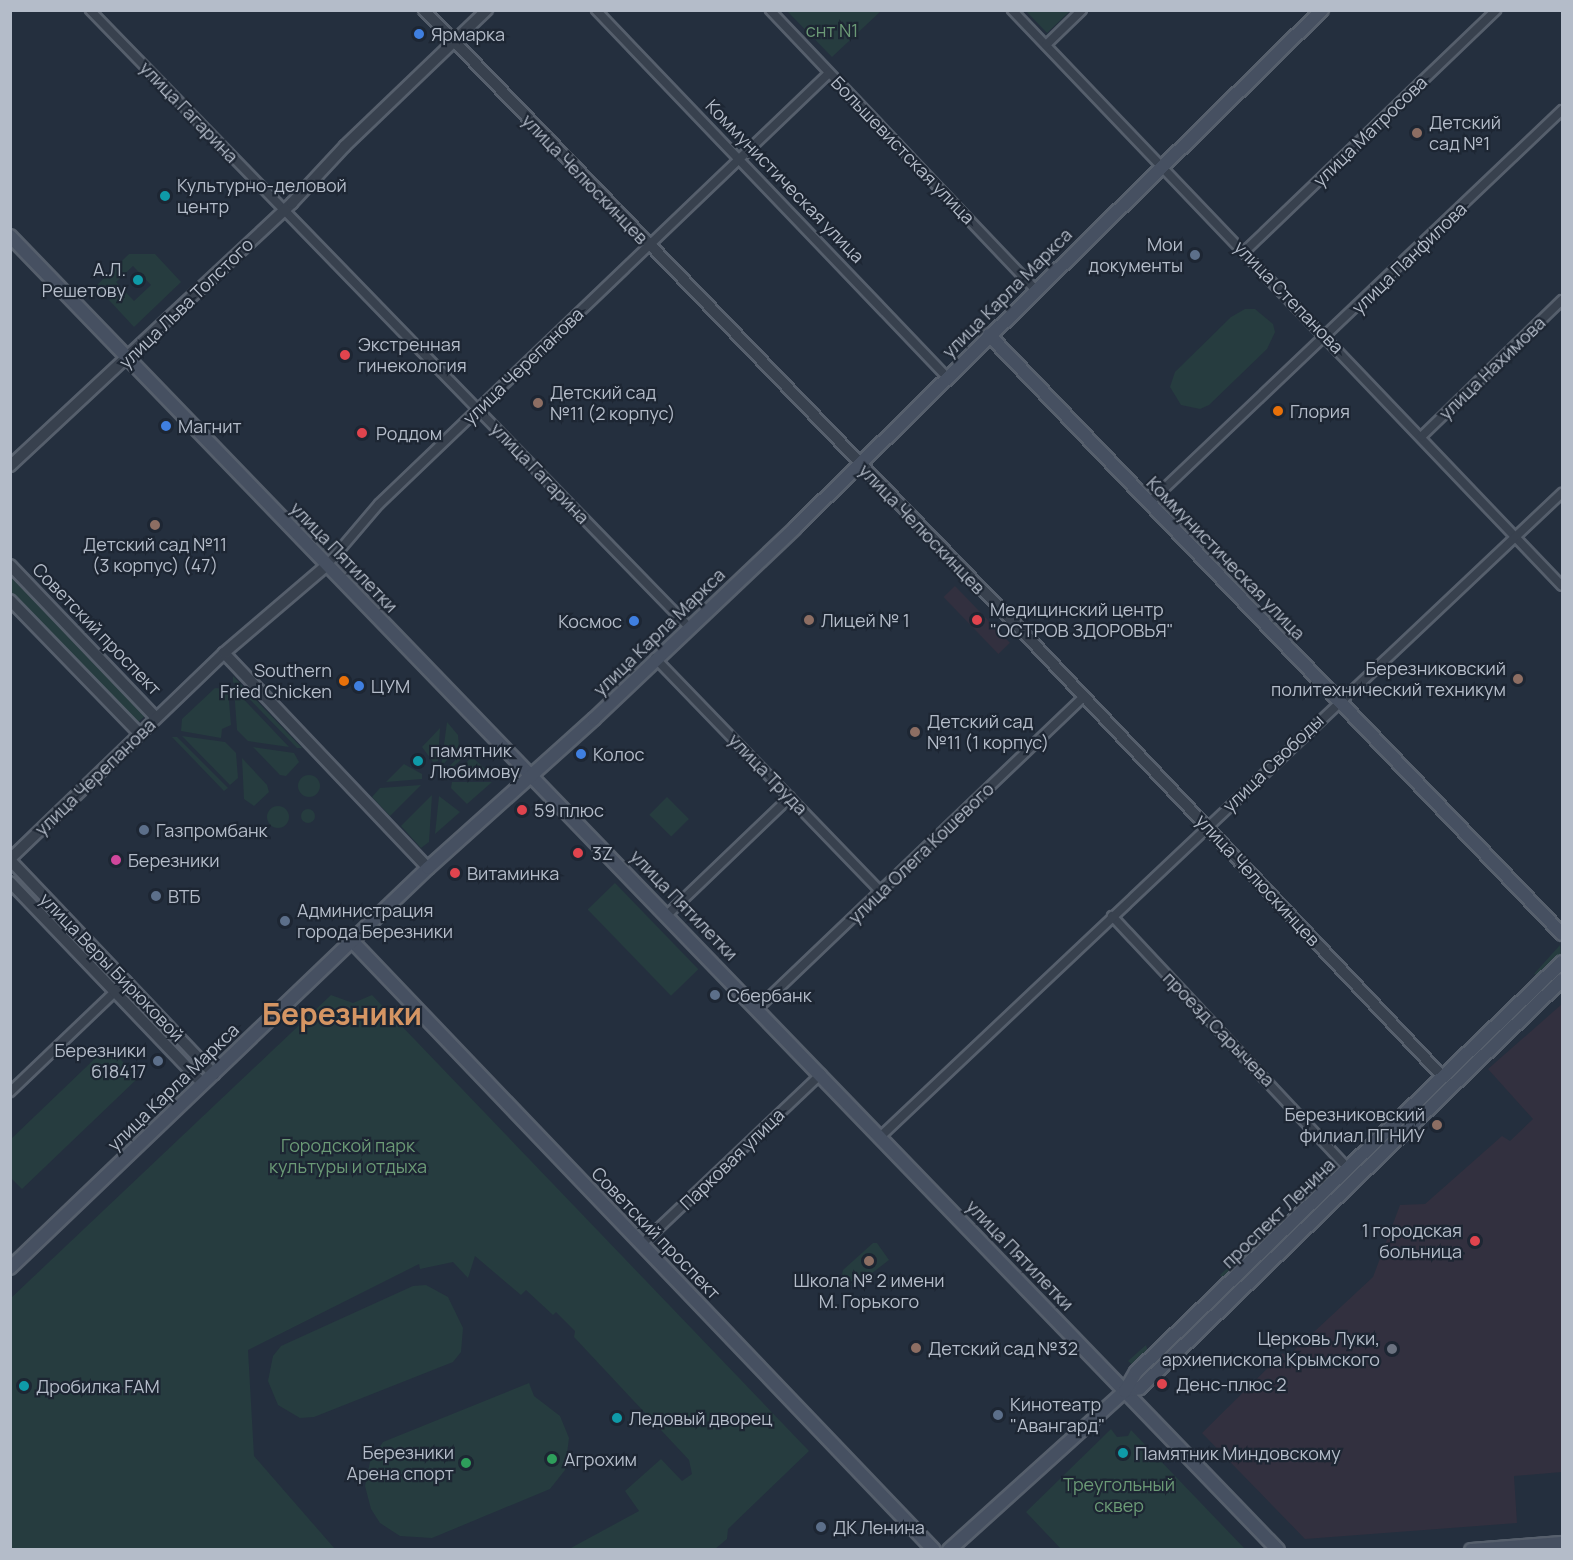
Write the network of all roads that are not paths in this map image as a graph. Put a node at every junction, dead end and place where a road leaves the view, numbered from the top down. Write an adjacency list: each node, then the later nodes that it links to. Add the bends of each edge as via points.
1 (90, 10): 16 (street, улица Гагарина)
2 (424, 10): 10 (street, улица Челюскинцев)
3 (487, 10): 10 (street, улица Льва Толстого)
4 (596, 10): 14 (street, Коммунистическая улица)
5 (770, 10): 12 (street, Большевистская улица)
6 (1012, 10): 11 (street, улица Степанова)
7 (1082, 10): 11 (street)
8 (1322, 10): 15 (main road, улица Карла Маркса)
9 (1496, 10): 19 (street, улица Матросова)
10 (454, 42): 16 (street, улица Льва Толстого, via 345,146); 18 (street, улица Челюскинцев)
11 (1046, 45): 15 (street, улица Степанова)
12 (829, 73): 14 (street, улица Черепанова); 20 (street, Большевистская улица)
13 (1563, 110): 23 (street, улица Панфилова)
14 (739, 160): 18 (street, улица Черепанова); 25 (street, Коммунистическая улица)
15 (1162, 165): 19 (street, улица Степанова); 20 (main road, улица Карла Маркса)
16 (284, 211): 24 (street, улица Льва Толстого); 26 (street, улица Гагарина)
17 (10, 236): 24 (main road, улица Пятилетки)
18 (649, 245): 26 (street, улица Черепанова); 28 (street, улица Челюскинцев)
19 (1245, 251): 23 (street, улица Степанова)
20 (1036, 290): 22 (main road, улица Карла Маркса)
21 (1563, 300): 27 (street, улица Нахимова)
22 (989, 335): 25 (main road, улица Карла Маркса); 31 (main road, Коммунистическая улица)
23 (1327, 336): 27 (street, улица Степанова); 31 (street, улица Панфилова)
24 (128, 358): 29 (street, улица Льва Толстого); 33 (main road, улица Пятилетки)
25 (947, 377): 28 (main road, улица Карла Маркса)
26 (478, 409): 33 (street, улица Черепанова, via 379,504); 37 (street, улица Гагарина)
27 (1422, 436): 32 (street, улица Степанова)
28 (859, 463): 37 (main road, улица Карла Маркса); 40 (street, улица Челюскинцев)
29 (10, 466)
30 (1563, 493): 32 (street, улица Свободы)
31 (1149, 503): 41 (main road, Коммунистическая улица)
32 (1515, 537): 35 (street, улица Степанова); 41 (street, улица Свободы)
33 (327, 564): 38 (street, улица Черепанова); 44 (main road, улица Пятилетки)
34 (10, 565): 42 (street, Советский проспект)
35 (1563, 586)
36 (10, 600): 43 (street)
37 (689, 627): 39 (main road, улица Карла Маркса)
38 (224, 653): 42 (street, улица Черепанова); 48 (street)
39 (655, 658): 44 (main road, улица Карла Маркса); 45 (street, улица Труда)
40 (1083, 697): 46 (street, улица Челюскинцев); 50 (street, улица Олега Кошевого)
41 (1338, 700): 46 (street, улица Свободы); 53 (main road, Коммунистическая улица)
42 (156, 718): 43 (street, улица Черепанова)
43 (140, 734): 47 (street, улица Черепанова)
44 (531, 774): 48 (main road, улица Карла Маркса); 51 (main road, улица Пятилетки)
45 (790, 797): 50 (street, улица Труда); 51 (street)
46 (1207, 826): 52 (street, улица Свободы); 62 (street, улица Челюскинцев)
47 (10, 859): 57 (street, улица Веры Бирюковой)
48 (428, 868): 54 (main road, улица Карла Маркса)
49 (10, 882): 58 (street, улица Веры Бирюковой)
50 (880, 891): 59 (street, улица Олега Кошевого)
51 (668, 914): 59 (main road, улица Пятилетки)
52 (1112, 916): 65 (street, улица Свободы); 66 (street, проезд Сарычева)
53 (1563, 934)
54 (352, 941): 60 (main road, улица Карла Маркса); 67 (main road, Советский проспект)
55 (1563, 962): 62 (main road, проспект Ленина)
56 (1563, 980): 69 (main road, проспект Ленина, via 1140,1388)
57 (126, 981): 58 (street); 60 (street, улица Веры Бирюковой)
58 (115, 992): 63 (street, улица Веры Бирюковой); 64 (street)
59 (758, 1008): 61 (main road, улица Пятилетки)
60 (214, 1074): 63 (main road, улица Карла Маркса)
61 (821, 1074): 65 (main road, улица Пятилетки); 67 (street, Парковая улица)
62 (1442, 1076): 66 (main road, проспект Ленина)
63 (203, 1084): 68 (main road, улица Карла Маркса)
64 (10, 1092)
65 (881, 1136): 69 (main road, улица Пятилетки)
66 (1350, 1169): 69 (main road, проспект Ленина, via 1136,1372)
67 (642, 1244): 72 (main road, Советский проспект)
68 (10, 1268)
69 (1125, 1391): 70 (main road, проспект Ленина); 75 (main road, улица Пятилетки)
70 (976, 1525): 73 (main road, проспект Ленина); 74 (main road, проспект Ленина)
71 (1563, 1542): 76 (main road)
72 (934, 1550)
73 (948, 1550)
74 (963, 1550)
75 (1278, 1550)
76 (1471, 1550)

